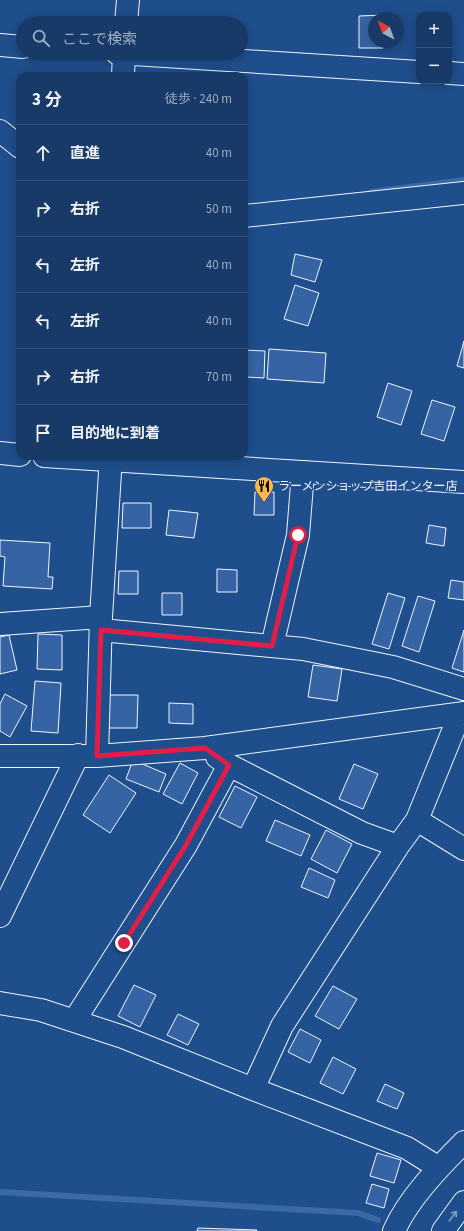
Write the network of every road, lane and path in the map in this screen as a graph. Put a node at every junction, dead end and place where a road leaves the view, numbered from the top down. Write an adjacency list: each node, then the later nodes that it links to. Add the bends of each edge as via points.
1 (128, 0): 2 (main road)
2 (127, 16)
3 (0, 45): 4 (main road)
4 (16, 46)
5 (123, 60): 7 (main road)
6 (233, 60): 8 (main road)
7 (122, 72)
8 (416, 72)
9 (452, 74): 10 (main road)
10 (464, 74)
11 (0, 131): 12 (main road)
12 (16, 144)
13 (464, 193): 14 (main road)
14 (248, 216)
15 (0, 453): 16 (main road)
16 (16, 454)
17 (111, 460): 22 (main road)
18 (138, 460): 19 (main road)
19 (302, 472): 20 (main road); 23 (main road, via 298,535)
20 (464, 482)
21 (0, 624): 22 (main road)
22 (101, 624): 23 (main road); 27 (main road)
23 (272, 646): 24 (main road, via 303,649 393,667)
24 (464, 689)
25 (462, 714): 26 (main road); 30 (main road)
26 (205, 748): 27 (main road); 29 (main road)
27 (87, 755): 28 (main road); 33 (main road)
28 (0, 756)
29 (229, 765): 31 (main road, via 362,833); 35 (main road, via 186,845)
30 (417, 820): 31 (main road); 32 (main road)
31 (398, 846): 36 (main road, via 282,1026)
32 (464, 848)
33 (0, 916)
34 (0, 1003): 35 (main road, via 41,1010)
35 (74, 1021): 36 (main road, via 123,1037)
36 (253, 1089): 38 (main road, via 407,1148)
37 (464, 1142): 38 (main road)
38 (439, 1168): 40 (main road, via 401,1216)
39 (464, 1202): 41 (main road, one-way to 39)
40 (394, 1231)
41 (443, 1231)

